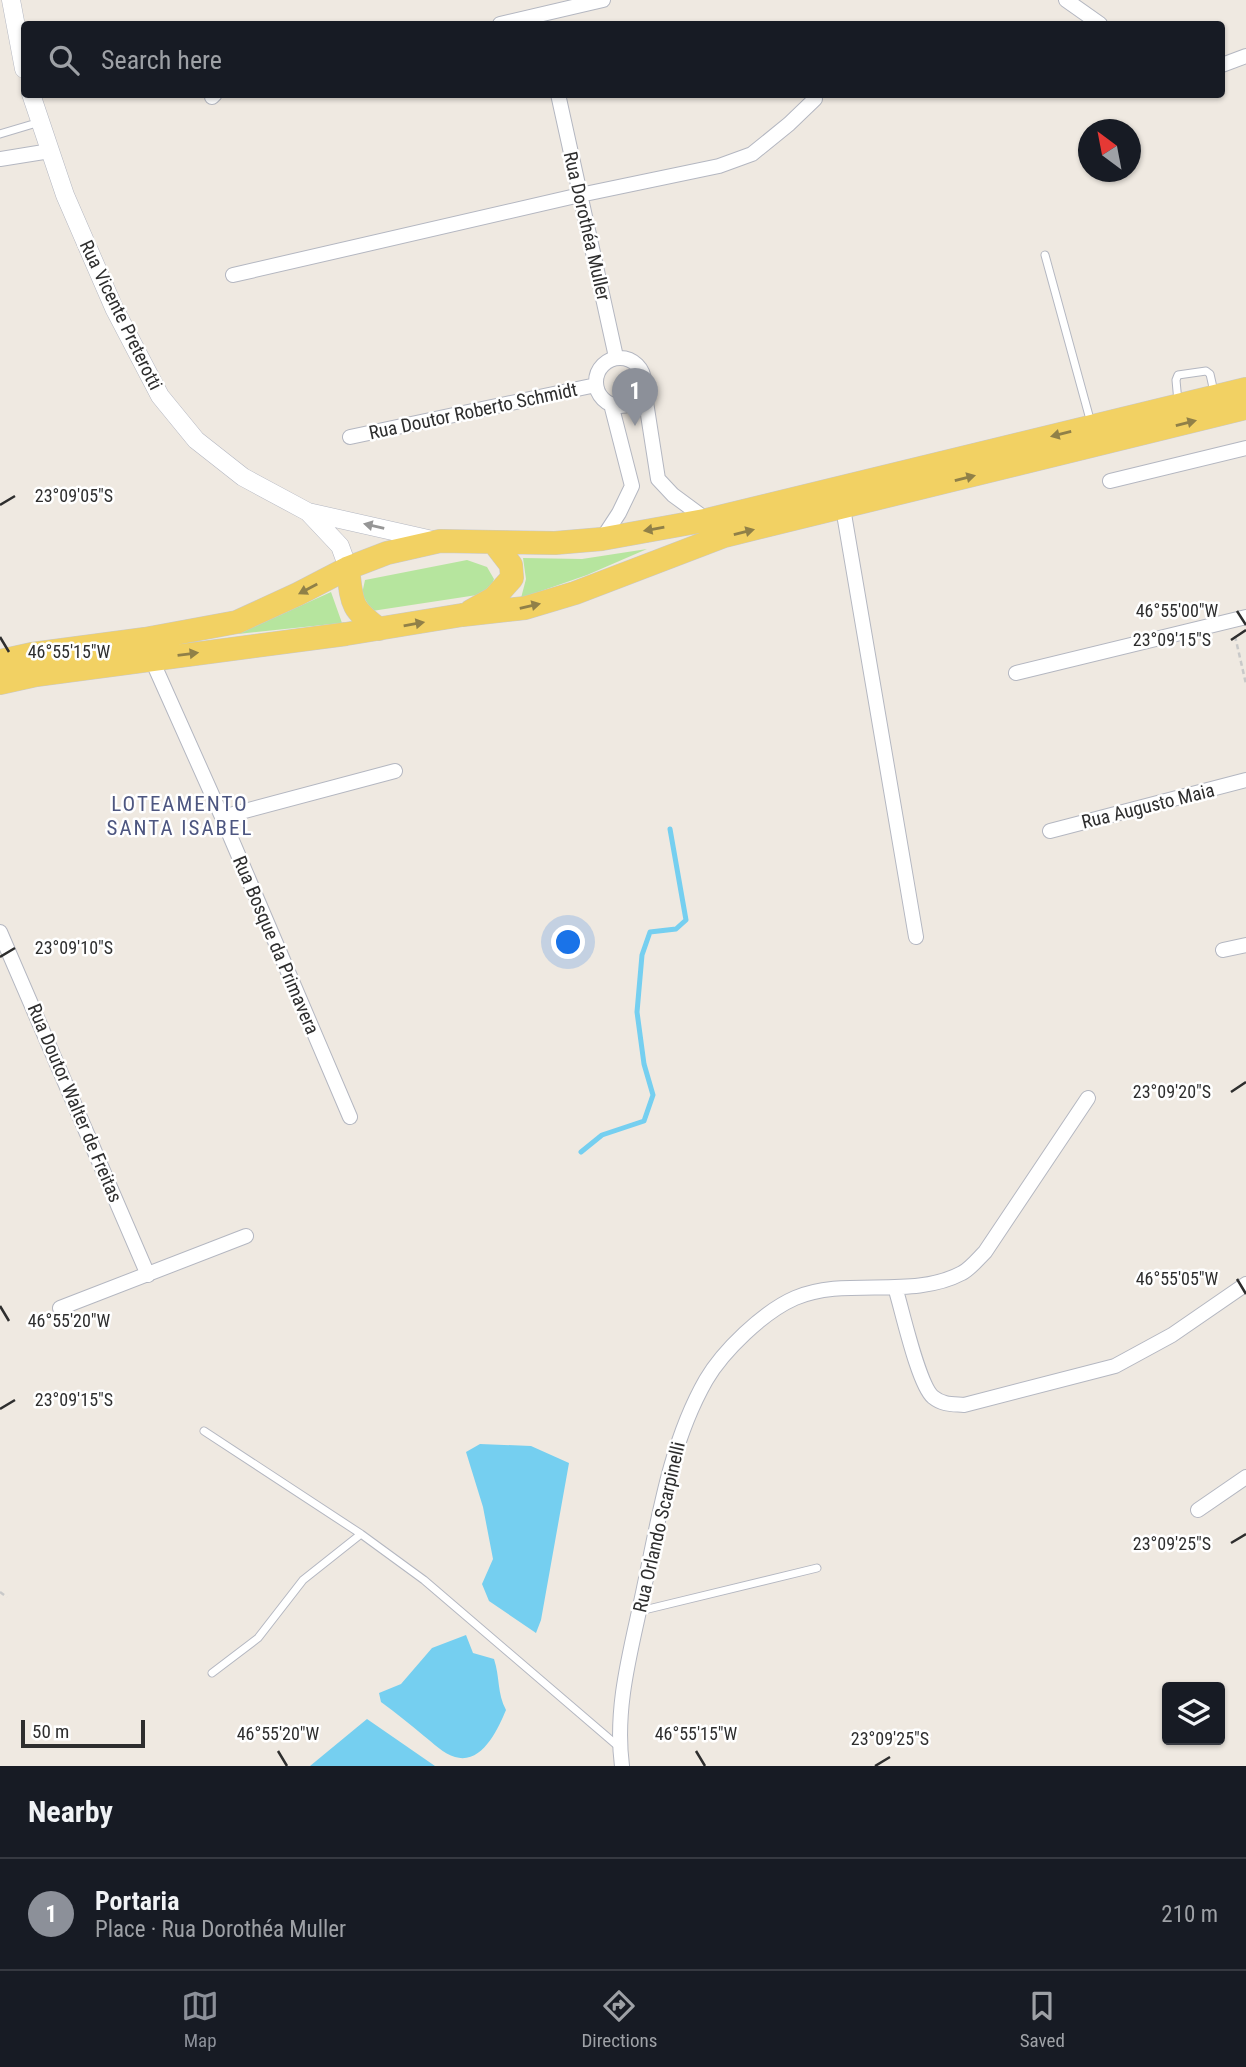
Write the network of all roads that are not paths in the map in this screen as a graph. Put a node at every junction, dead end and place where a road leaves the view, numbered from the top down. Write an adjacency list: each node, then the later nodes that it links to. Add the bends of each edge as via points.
1 (11, 0): 6 (street)
2 (603, 0): 4 (street)
3 (1066, 0): 5 (street)
4 (541, 20)
5 (1096, 21)
6 (21, 53)
7 (1246, 56): 8 (street)
8 (1225, 64)
9 (32, 98): 12 (street, Rua Vicente Preterotti)
10 (559, 98): 16 (street, Rua Dorothéa Muller)
11 (815, 99): 16 (street, via 752,154 719,166)
12 (40, 122): 13 (lane); 14 (street, Rua Vicente Preterotti)
13 (0, 134)
14 (50, 151): 15 (street); 32 (street, Rua Vicente Preterotti, via 114,308 160,396 196,440 243,477)
15 (0, 159)
16 (580, 195): 18 (street); 19 (street, Rua Dorothéa Muller)
17 (1045, 255): 25 (lane)
18 (233, 275)
19 (616, 357): 20 (street, via 600,367); 21 (street, via 639,365)
20 (596, 385): 23 (street); 26 (street, Rua Doutor Roberto Schmidt)
21 (644, 388): 23 (street, via 627,405); 28 (street)
22 (1246, 389): 25 (main road)
23 (611, 404): 30 (street)
24 (1246, 408): 31 (main road, one-way to 24)
25 (1092, 427): 33 (main road, one-way to 33)
26 (350, 437)
27 (1246, 448): 29 (street)
28 (658, 479): 30 (street); 33 (street)
29 (1110, 481)
30 (632, 486): 34 (street)
31 (843, 508): 38 (main road, one-way to 31, via 525,608 724,537); 50 (street)
32 (308, 512): 35 (street, Rua Vicente Preterotti, one-way to 32); 37 (street, Rua Vicente Preterotti, via 340,546)
33 (707, 520): 34 (main road, one-way to 34)
34 (602, 539): 36 (main road)
35 (440, 541): 36 (main road); 37 (main road)
36 (494, 543): 38 (main road, via 511,565 512,578 494,598)
37 (348, 568): 40 (main road, via 352,601 360,615); 42 (main road, one-way to 42, via 237,622)
38 (462, 615): 40 (main road, one-way to 38)
39 (1239, 619): 43 (street)
40 (379, 629): 41 (main road, one-way to 40)
41 (151, 658): 44 (main road); 47 (street, Rua Bosque da Primavera)
42 (0, 661)
43 (1016, 673)
44 (0, 683)
45 (395, 771): 47 (street)
46 (1246, 780): 48 (street, Rua Augusto Maia)
47 (222, 817): 54 (street, Rua Bosque da Primavera)
48 (1049, 831)
49 (0, 932): 56 (street, Rua Doutor Walter de Freitas)
50 (916, 937)
51 (1246, 945): 52 (street)
52 (1223, 950)
53 (1087, 1098): 58 (street, Rua Orlando Scarpinelli, via 985,1252 964,1273)
54 (350, 1117)
55 (246, 1236): 56 (street)
56 (148, 1275): 59 (street)
57 (1246, 1284): 58 (street, via 1172,1335 1115,1366 964,1405 944,1404 930,1395)
58 (895, 1287): 65 (street, Rua Orlando Scarpinelli, via 833,1289 795,1298 734,1345 707,1379 683,1426)
59 (60, 1308)
60 (204, 1431): 63 (lane)
61 (1246, 1477): 62 (street)
62 (1198, 1510)
63 (361, 1534): 66 (lane, via 303,1580 258,1638); 67 (lane, via 424,1580)
64 (817, 1568): 65 (lane)
65 (639, 1611): 67 (street, Rua Orlando Scarpinelli, via 622,1690)
66 (212, 1673)
67 (620, 1747): 68 (street, Rua Orlando Scarpinelli)
68 (622, 1766)

